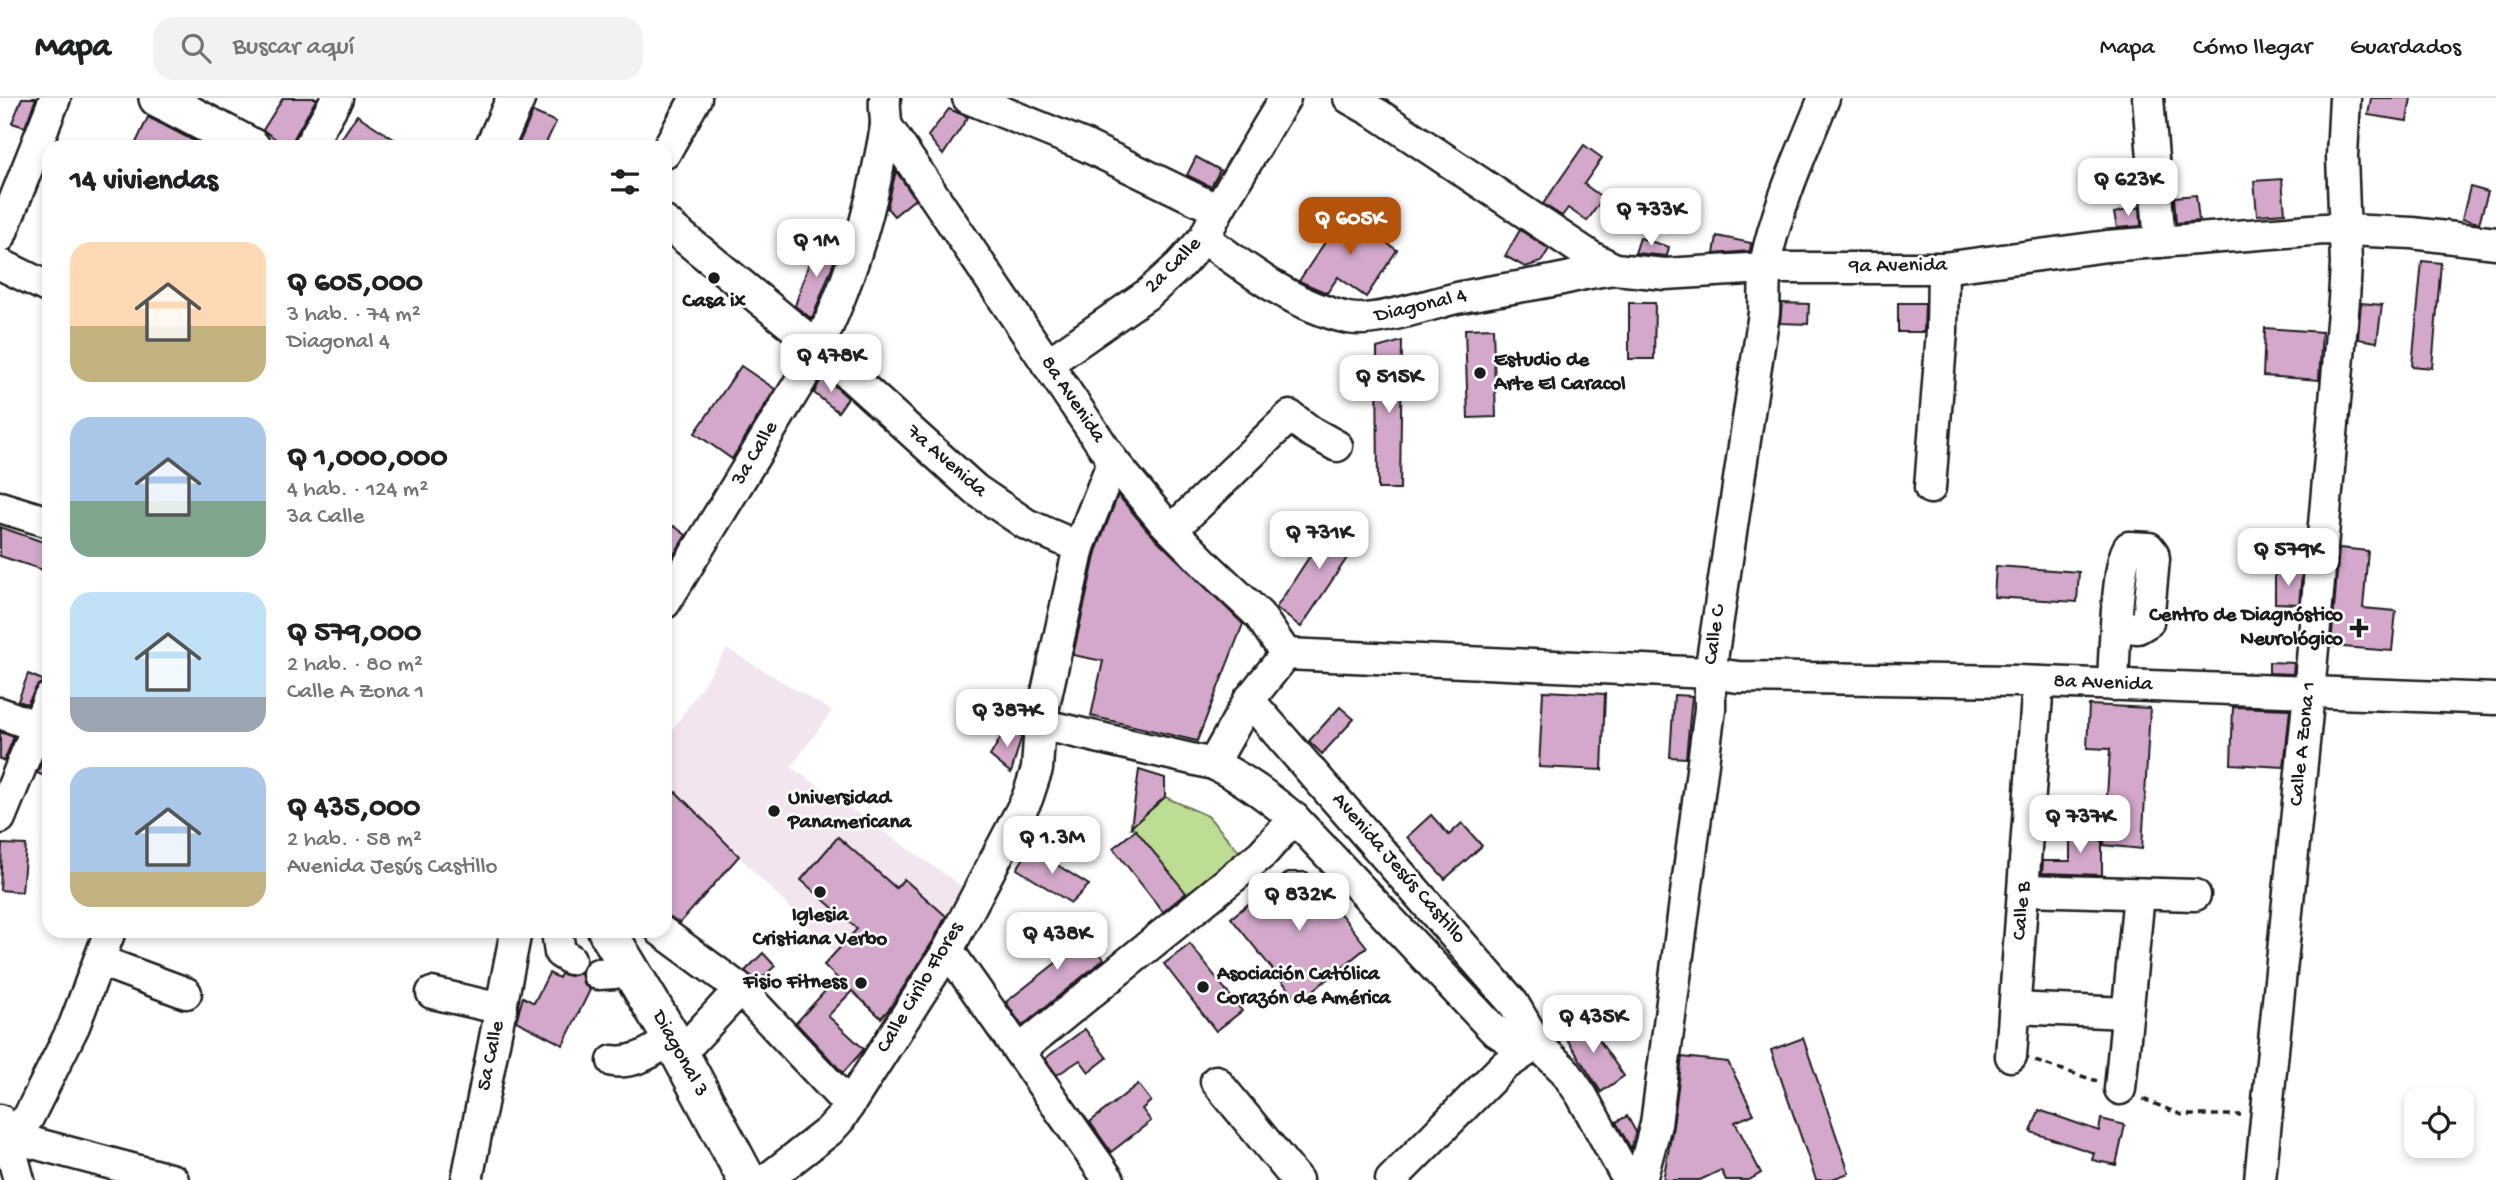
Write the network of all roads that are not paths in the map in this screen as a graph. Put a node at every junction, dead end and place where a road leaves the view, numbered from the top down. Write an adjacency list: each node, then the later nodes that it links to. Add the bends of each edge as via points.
1 (55, 98): 20 (street)
2 (158, 98): 13 (main road)
3 (337, 98): 14 (street)
4 (516, 98): 15 (main road)
5 (696, 98): 16 (street)
6 (968, 98): 17 (street, via 1084,145)
7 (1285, 98): 17 (street, 2a Calle)
8 (1349, 98): 27 (street, 9a Avenida)
9 (1824, 98): 25 (street, Calle C, via 1793,175)
10 (2148, 98): 22 (street)
11 (2345, 98): 19 (street, Calle A Zona 1)
12 (885, 111): 29 (street, 3a Calle, via 864,227); 30 (street, 8a Avenida)
13 (238, 140)
14 (313, 140)
15 (497, 140)
16 (672, 141)
17 (1218, 210): 21 (street, 2a Calle)
18 (672, 228): 29 (street, 7a Avenida)
19 (2345, 229): 22 (street, 9a Avenida); 23 (street, 9a Avenida); 44 (street, Calle A Zona 1, via 2344,300)
20 (0, 237)
21 (1204, 239): 27 (street, Diagonal 4, via 1300,300 1350,319); 30 (street, 2a Calle, via 1149,293)
22 (2160, 242): 26 (street, 9a Avenida)
23 (2496, 243)
24 (0, 264): 28 (street)
25 (1765, 268): 26 (street, 9a Avenida); 27 (street, 9a Avenida, via 1665,274); 41 (street, Calle C, via 1764,313)
26 (1943, 268): 33 (street)
27 (1615, 270)
28 (42, 285)
29 (818, 348): 37 (street, 7a Avenida, via 976,490 1026,524); 38 (street, 3a Calle)
30 (1048, 364): 32 (street, 8a Avenida)
31 (1337, 446): 36 (street, via 1290,416)
32 (1113, 461): 36 (street, 8a Avenida); 37 (street)
33 (1930, 488)
34 (0, 507): 35 (street)
35 (42, 520)
36 (1172, 530): 40 (street, 8a Avenida, via 1259,615)
37 (1079, 547): 48 (street)
38 (672, 591)
39 (2117, 626): 43 (street)
40 (1286, 653): 41 (street, 8a Avenida); 46 (street)
41 (1710, 673): 42 (street, 8a Avenida); 90 (street, Calle C, via 1710,709 1656,1124)
42 (2039, 682): 43 (street, 8a Avenida); 54 (street, Calle B)
43 (2113, 685): 44 (street, 8a Avenida)
44 (2309, 693): 45 (street, 8a Avenida); 91 (street, Calle A Zona 1)
45 (2496, 699)
46 (1250, 700): 51 (street); 71 (street, Avenida Jesús Castillo, via 1513,1003)
47 (0, 713): 49 (street)
48 (1040, 724): 51 (street, Avenida Jesús Castillo); 62 (street, Calle Cirilo Flores, via 1037,769 1027,799)
49 (42, 729)
50 (42, 731): 52 (street)
51 (1213, 764): 53 (street, Avenida Jesús Castillo, via 1235,774)
52 (0, 818)
53 (1294, 818): 71 (street, Avenida Jesús Castillo, via 1493,1029 1505,1037); 73 (street, via 1262,854)
54 (2025, 890): 55 (street); 68 (street, Calle B)
55 (2139, 894): 56 (street); 70 (street)
56 (2195, 895)
57 (108, 938): 64 (street)
58 (515, 938): 69 (street, 5a Calle)
59 (558, 938): 63 (street, via 560,953)
60 (608, 938): 72 (main road, Diagonal 3, via 614,970)
61 (671, 938): 65 (street)
62 (948, 950): 73 (street); 78 (street, Calle Cirilo Flores)
63 (570, 959)
64 (100, 961): 66 (street); 80 (street, via 74,1026)
65 (740, 989): 72 (street); 78 (street)
66 (186, 993)
67 (432, 993): 69 (street)
68 (2015, 1008): 70 (street); 74 (street, Calle B)
69 (502, 1009): 83 (street, 5a Calle)
70 (2127, 1013): 77 (street)
71 (1537, 1044): 88 (street, via 1504,1066); 89 (street, Avenida Jesús Castillo, via 1565,1071)
72 (676, 1047): 75 (street); 84 (main road, Diagonal 3)
73 (1018, 1051): 86 (street)
74 (2011, 1056)
75 (613, 1061)
76 (1216, 1081): 87 (street)
77 (2120, 1089)
78 (849, 1105): 85 (street, Calle Cirilo Flores, via 830,1131)
79 (0, 1107): 80 (street)
80 (12, 1125): 81 (street); 82 (street)
81 (19, 1180)
82 (173, 1180)
83 (467, 1180)
84 (747, 1180)
85 (766, 1180)
86 (1109, 1180)
87 (1297, 1180)
88 (1391, 1180)
89 (1628, 1180)
90 (1641, 1180)
91 (2260, 1180)

